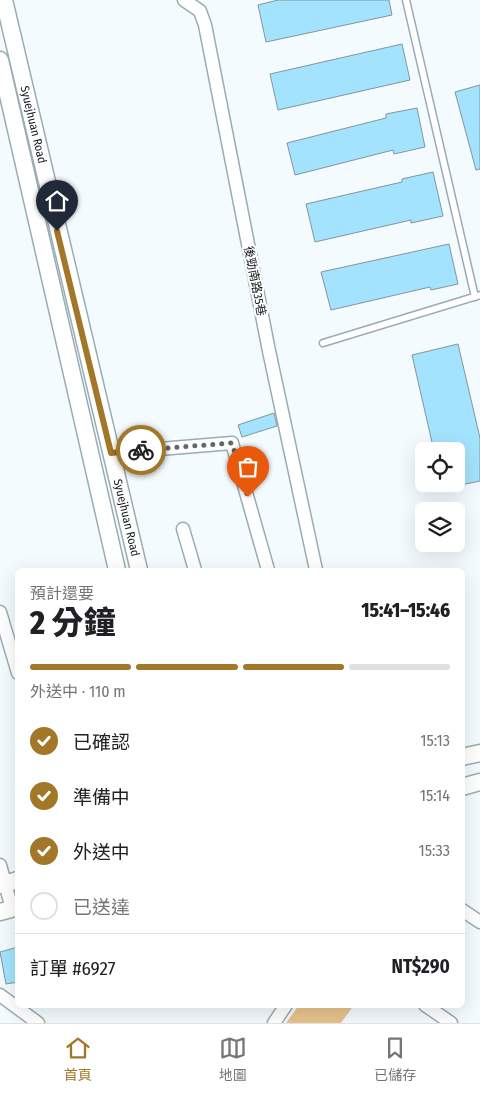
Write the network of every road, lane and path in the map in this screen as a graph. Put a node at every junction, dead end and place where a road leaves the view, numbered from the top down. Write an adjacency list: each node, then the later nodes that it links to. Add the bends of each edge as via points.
1 (4, 0): 5 (street, Syuejhuan Road)
2 (184, 0): 15 (street, 後勁南路35巷, via 200,11 205,25 268,351)
3 (406, 0): 7 (lane)
4 (0, 60): 6 (street, Syuejhuan Road)
5 (22, 80): 6 (street); 9 (street, Syuejhuan Road)
6 (3, 86): 11 (street, Syuejhuan Road)
7 (478, 296): 8 (lane)
8 (323, 342)
9 (111, 453): 12 (street, Syuejhuan Road); 14 (street, via 232,443)
10 (183, 529): 13 (street)
11 (117, 568)
12 (139, 568)
13 (194, 568)
14 (267, 568)
15 (316, 568)
16 (0, 612): 17 (street)
17 (15, 663)
18 (480, 753): 19 (street)
19 (465, 756)
20 (480, 782): 21 (street)
21 (465, 786)
22 (0, 864): 23 (street)
23 (7, 883): 24 (street)
24 (10, 910)
25 (465, 912): 26 (street)
26 (480, 922)
27 (0, 995): 28 (street)
28 (15, 1006)
29 (18, 1008): 32 (street)
30 (284, 1008): 33 (street)
31 (429, 1008): 34 (street)
32 (38, 1023)
33 (274, 1023)
34 (451, 1023)

